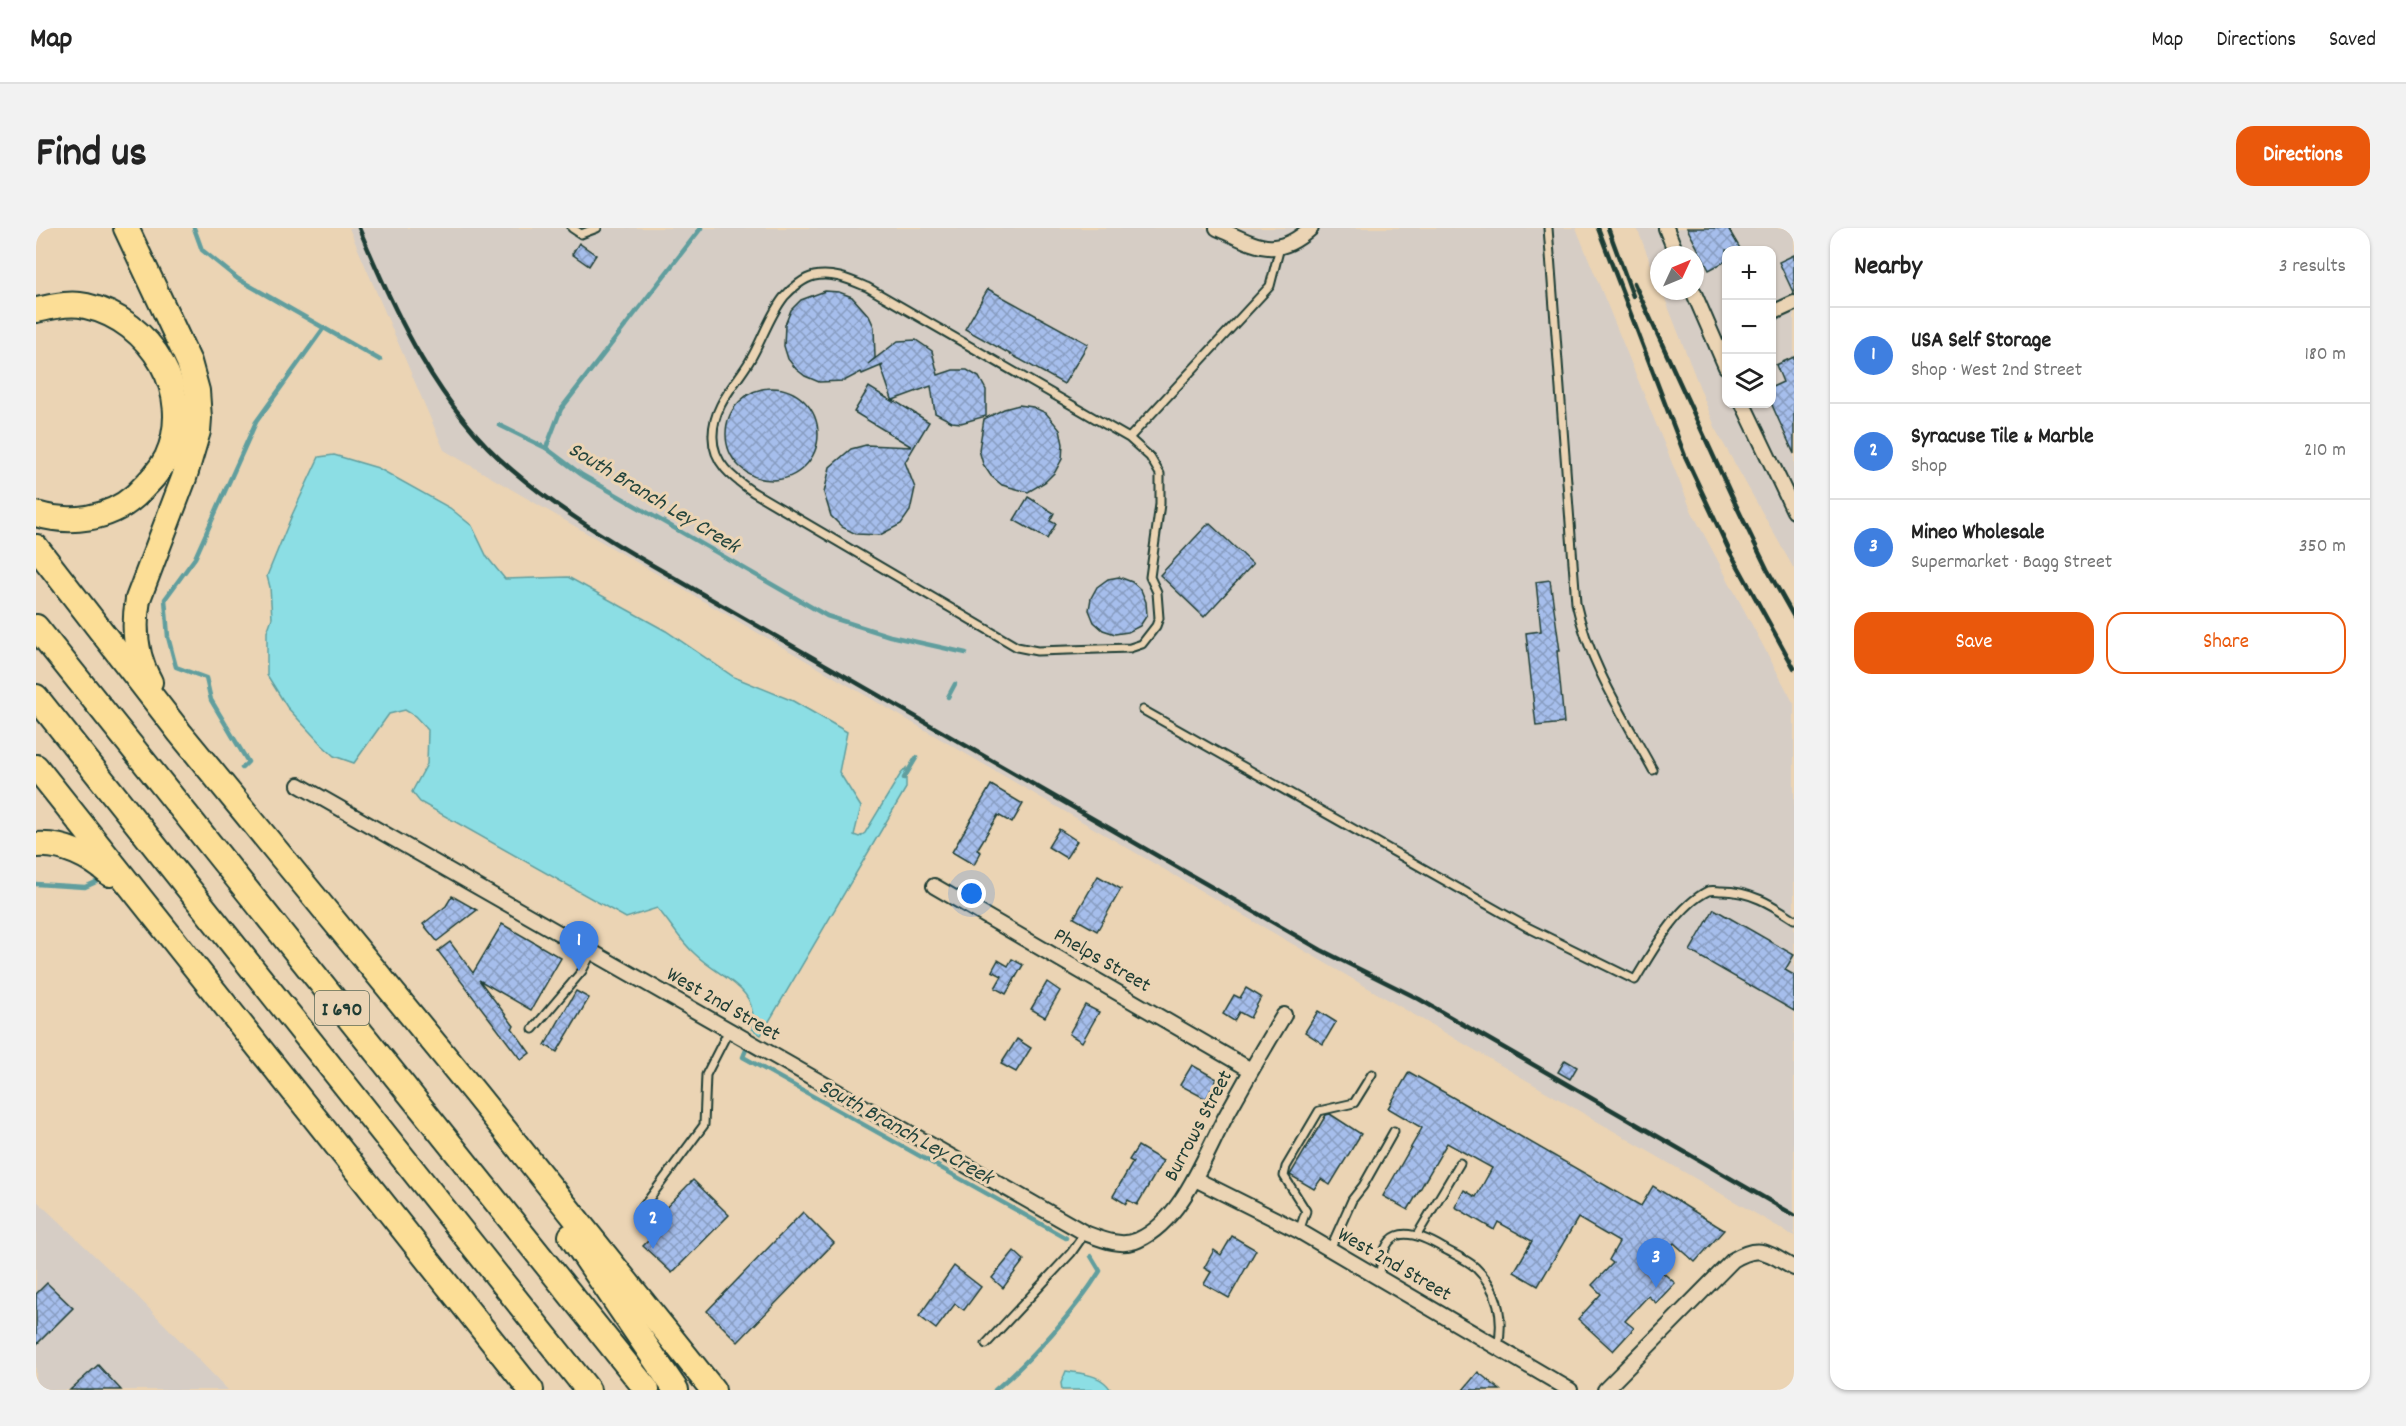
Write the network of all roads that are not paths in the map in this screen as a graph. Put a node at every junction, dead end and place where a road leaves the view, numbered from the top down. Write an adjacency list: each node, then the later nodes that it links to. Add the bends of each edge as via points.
1 (126, 228): 25 (highway, via 189,362 197,391 198,431 135,616 140,661)
2 (572, 228): 3 (lane, via 581,234)
3 (597, 228)
4 (1217, 228): 9 (street, via 1265,247)
5 (1311, 228): 9 (street, via 1301,238)
6 (1548, 228): 27 (lane, via 1576,603 1595,660)
7 (1666, 228): 8 (street)
8 (1673, 246)
9 (1280, 247): 18 (lane, via 1270,286)
10 (1697, 300): 15 (street)
11 (1794, 303): 13 (street)
12 (36, 310): 20 (highway, via 84,305 116,316 158,353 176,407 173,438 166,458 153,479 125,504 82,519)
13 (1776, 310)
14 (1722, 334): 15 (street)
15 (1713, 338): 16 (street)
16 (1722, 359)
17 (1745, 408): 19 (street)
18 (1129, 438): 18 (lane, via 867,287 845,277 828,275 812,276 785,296 749,362 729,389 713,434 722,467 753,492 1017,647 1037,651 1130,648 1142,644 1156,626 1159,605 1150,577 1160,474 1150,457)
19 (1794, 511)
20 (36, 514)
21 (36, 547): 25 (highway)
22 (36, 627): 57 (highway, I 690)
23 (36, 697): 56 (highway, I 690)
24 (1143, 710): 31 (lane, via 1527,927 1635,980 1682,912 1710,890 1740,891 1772,904)
25 (180, 733): 39 (highway)
26 (36, 767): 32 (highway)
27 (1653, 770)
28 (299, 785): 33 (street, West 2nd Street)
29 (36, 845): 32 (highway, via 84,855 109,872)
30 (934, 886): 37 (street, Phelps Street)
31 (1794, 919)
32 (167, 931): 49 (highway)
33 (592, 952): 35 (lane, via 582,971); 36 (street, West 2nd Street)
34 (1284, 1015): 37 (street, Burrows Street)
35 (533, 1029)
36 (729, 1030): 43 (lane, via 706,1075 704,1125); 45 (street, West 2nd Street)
37 (1251, 1070): 42 (street, Burrows Street)
38 (1372, 1074): 44 (lane, via 1354,1102 1319,1111 1286,1167 1284,1176 1306,1211)
39 (475, 1093): 58 (highway); 59 (highway)
40 (1394, 1131): 48 (lane, via 1352,1200)
41 (1460, 1163): 46 (lane)
42 (1195, 1179): 44 (street, West 2nd Street); 47 (street, Burrows Street, via 1164,1221)
43 (637, 1215)
44 (1299, 1231): 48 (street, West 2nd Street)
45 (1085, 1233): 47 (street, West 2nd Street, via 1112,1242); 52 (lane)
46 (1417, 1235): 51 (lane, via 1396,1236 1380,1264); 53 (lane, via 1474,1265 1484,1277 1502,1315)
47 (1132, 1242)
48 (1330, 1250): 51 (street, West 2nd Street)
49 (425, 1257): 54 (highway); 55 (highway)
50 (1794, 1268): 61 (street, via 1763,1250 1745,1252)
51 (1380, 1279): 53 (street, West 2nd Street)
52 (986, 1344)
53 (1498, 1348): 60 (street, West 2nd Street)
54 (531, 1390)
55 (547, 1390)
56 (588, 1390)
57 (647, 1390)
58 (676, 1390)
59 (713, 1390)
60 (1570, 1390)
61 (1605, 1390)

